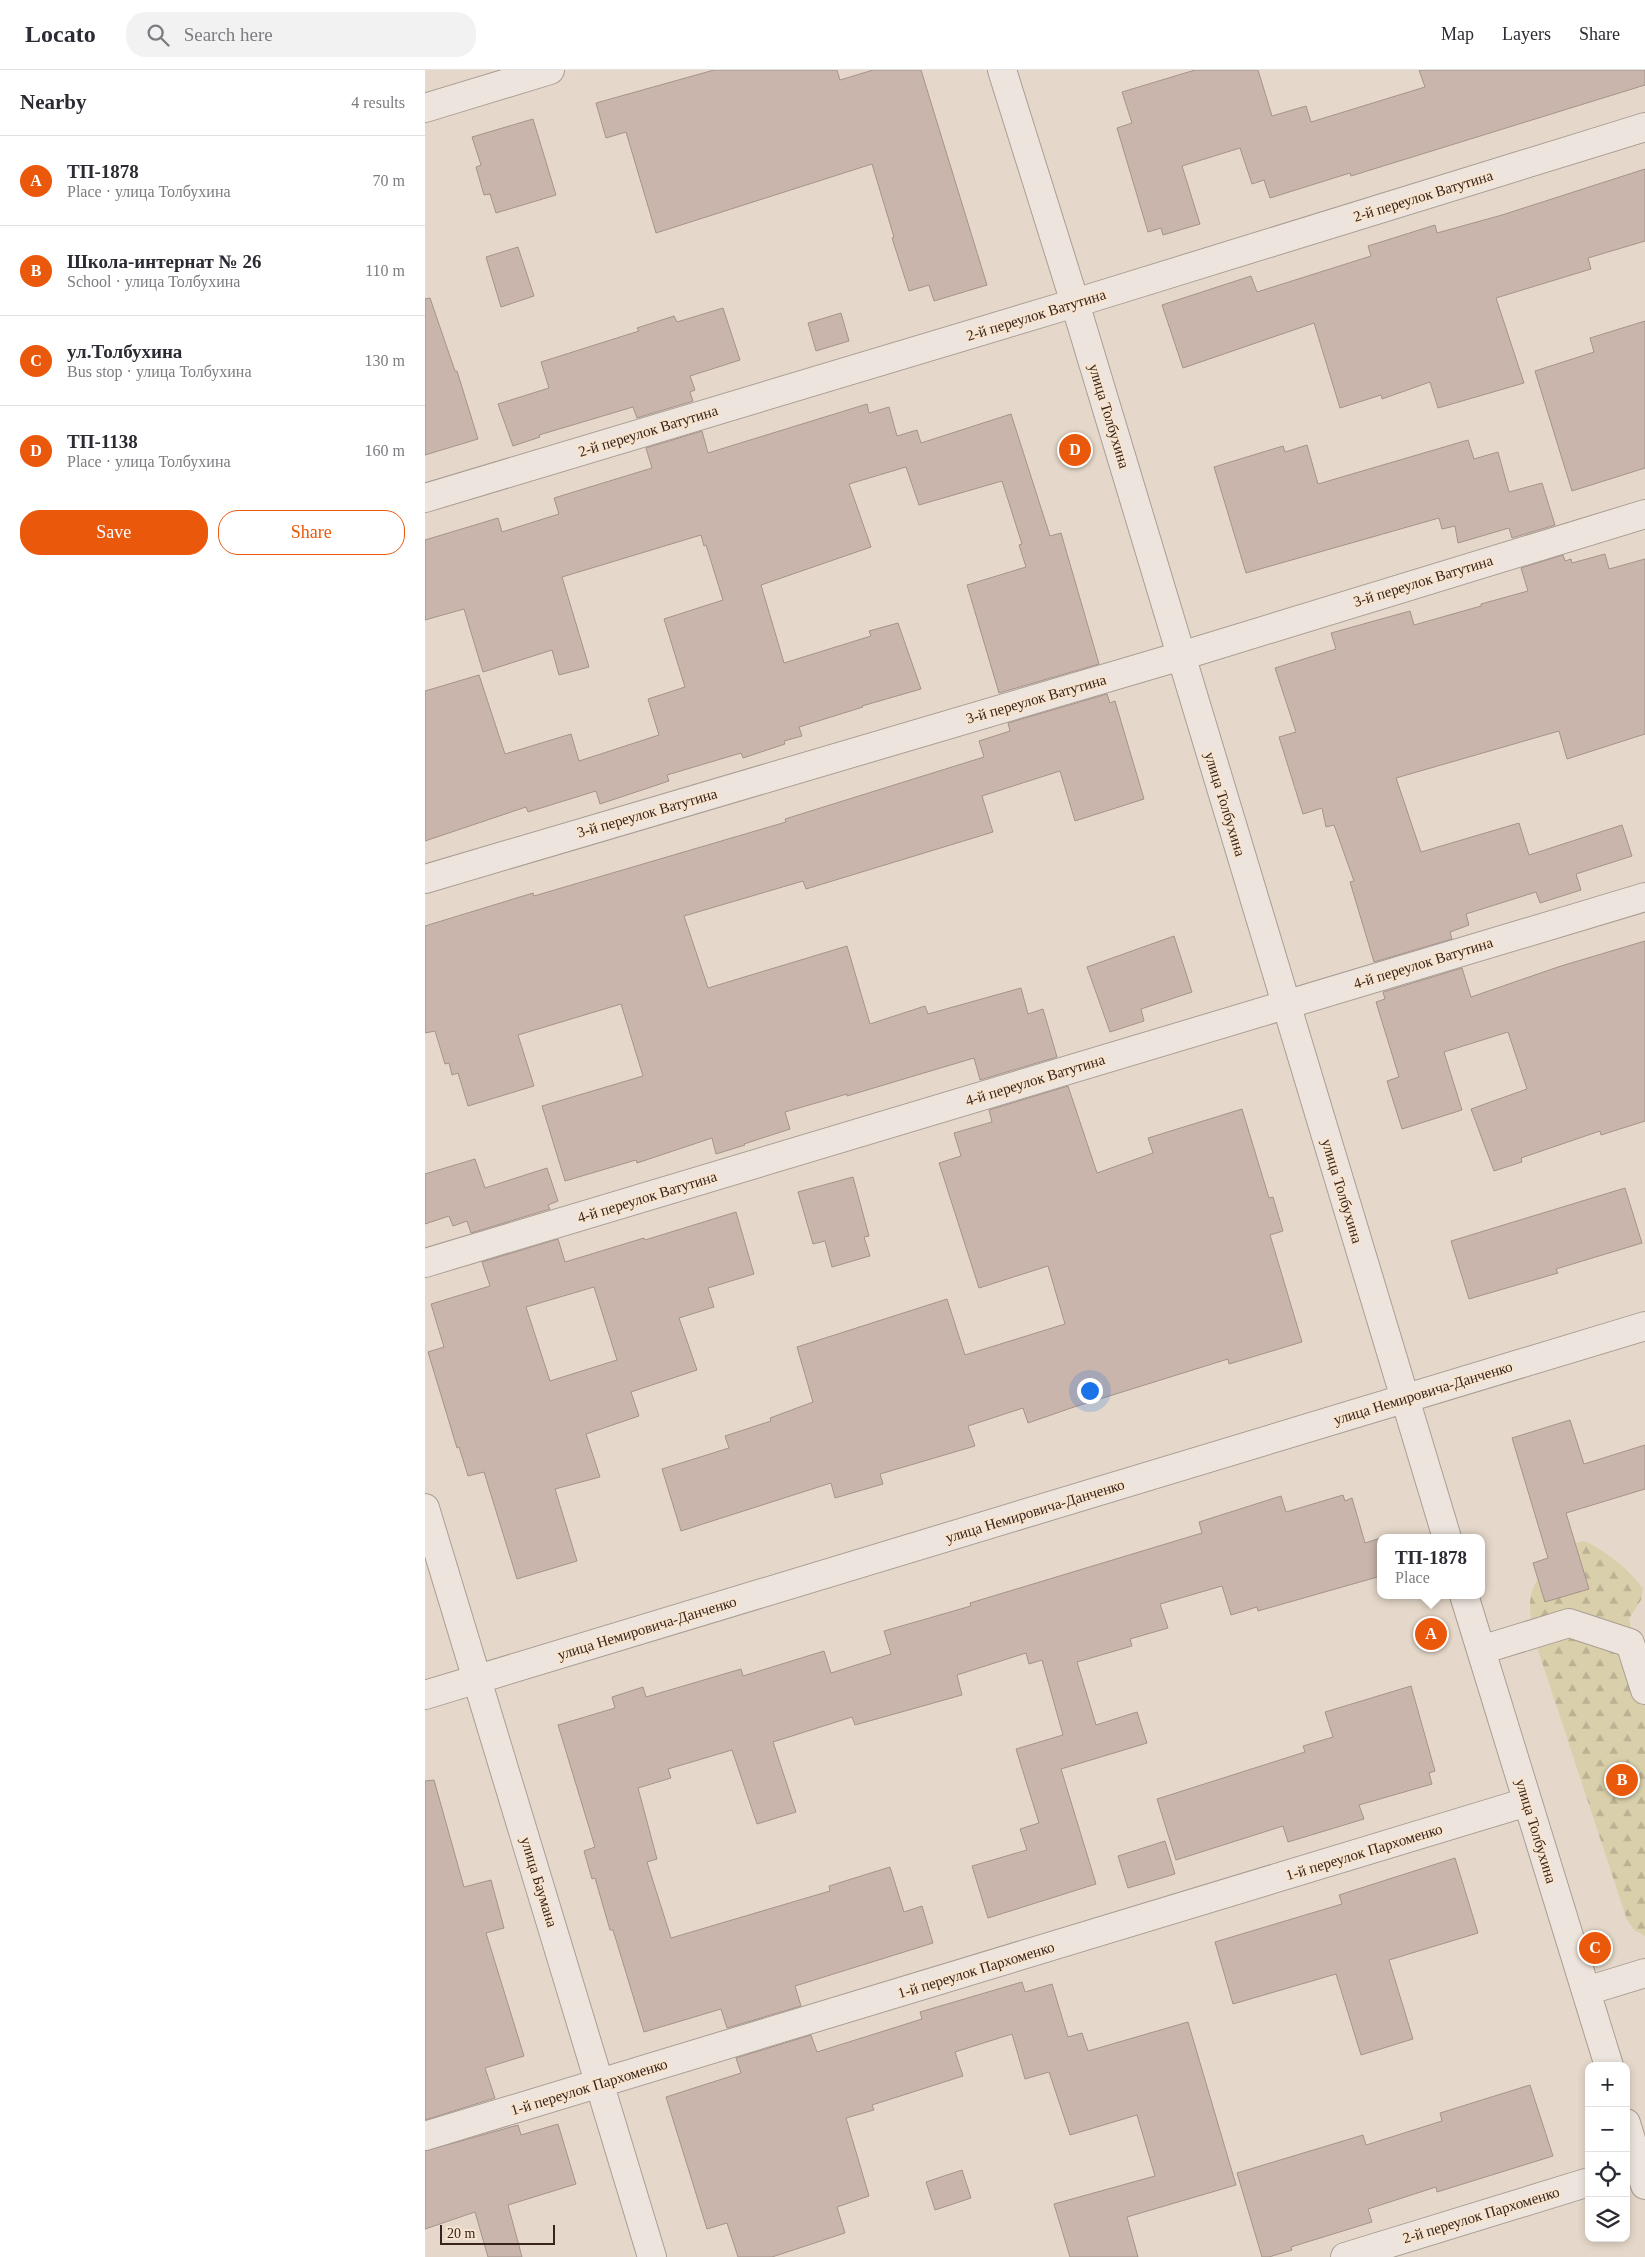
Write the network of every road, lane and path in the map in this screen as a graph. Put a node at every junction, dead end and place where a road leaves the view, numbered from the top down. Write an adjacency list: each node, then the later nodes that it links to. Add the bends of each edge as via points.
1 (550, 70): 3 (street)
2 (1002, 70): 5 (street, улица Толбухина)
3 (425, 108)
4 (1645, 127): 5 (street, 2-й переулок Ватутина)
5 (1075, 304): 6 (street, 2-й переулок Ватутина); 8 (street, улица Толбухина)
6 (425, 498)
7 (1645, 514): 8 (street, 3-й переулок Ватутина)
8 (1181, 656): 9 (street, 3-й переулок Ватутина); 11 (street, улица Толбухина)
9 (425, 879)
10 (1645, 897): 11 (street, 4-й переулок Ватутина)
11 (1286, 1005): 12 (street, 4-й переулок Ватутина); 14 (street, улица Толбухина)
12 (425, 1263)
13 (1645, 1326): 14 (street, улица Немировича-Данченко)
14 (1404, 1399): 16 (street, улица Толбухина); 19 (street, улица Немировича-Данченко)
15 (425, 1508): 19 (street, улица Баумана)
16 (1446, 1534)
17 (1465, 1599): 18 (street, улица Толбухина)
18 (1481, 1650): 20 (street, via 1569,1622 1630,1643); 22 (street, улица Толбухина)
19 (477, 1679): 21 (street, улица Немировича-Данченко); 26 (street, улица Баумана)
20 (1645, 1690)
21 (425, 1695)
22 (1527, 1802): 24 (street, улица Толбухина); 26 (street, 1-й переулок Пархоменко)
23 (1645, 1973): 24 (street)
24 (1586, 1991): 25 (street, улица Толбухина)
25 (1608, 2062)
26 (601, 2084): 27 (street, 1-й переулок Пархоменко); 31 (street, улица Баумана)
27 (425, 2136)
28 (1630, 2142): 29 (street)
29 (1637, 2174)
30 (1585, 2183): 32 (street, 2-й переулок Пархоменко)
31 (652, 2257)
32 (1345, 2257)

